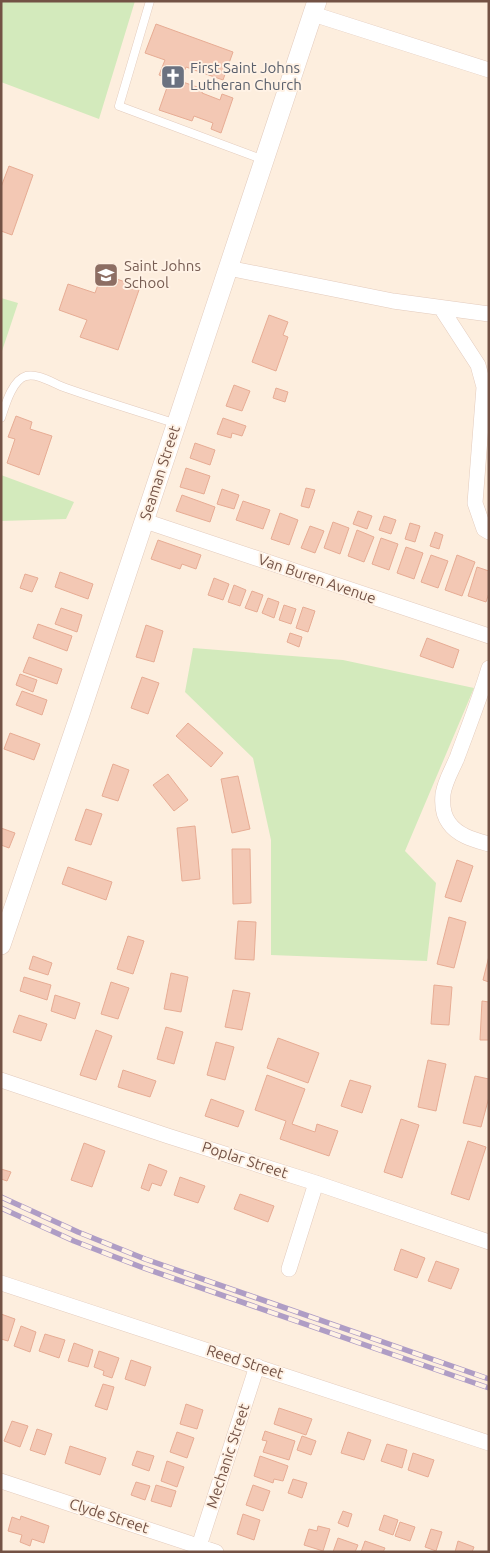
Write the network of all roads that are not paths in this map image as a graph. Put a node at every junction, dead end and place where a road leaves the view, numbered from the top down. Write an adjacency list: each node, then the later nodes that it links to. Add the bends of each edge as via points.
1 (150, 1): 4 (lane, via 119,106)
2 (315, 7): 3 (street); 4 (street, Seaman Street)
3 (489, 70)
4 (264, 160): 5 (street, Seaman Street)
5 (228, 268): 6 (street); 9 (street, Seaman Street)
6 (441, 308): 7 (street); 11 (street, via 478,365 484,387 475,503 484,529)
7 (489, 314)
8 (1, 418): 9 (lane, via 6,400 18,381 25,376 33,376)
9 (177, 424): 10 (street, Seaman Street)
10 (145, 521): 12 (street, Van Buren Avenue); 15 (street, Seaman Street)
11 (489, 532)
12 (489, 636)
13 (489, 668): 14 (street, via 446,782 442,804 449,824 463,835)
14 (489, 844)
15 (1, 945)
16 (1, 1080): 17 (street, Poplar Street)
17 (316, 1183): 18 (street, Poplar Street); 19 (street)
18 (489, 1242)
19 (289, 1269)
20 (1, 1282): 21 (street, Reed Street)
21 (257, 1366): 22 (street, Reed Street); 24 (street, Mechanic Street)
22 (489, 1443)
23 (1, 1480): 24 (street, Clyde Street)
24 (199, 1546): 25 (street, Clyde Street)
25 (216, 1552)

